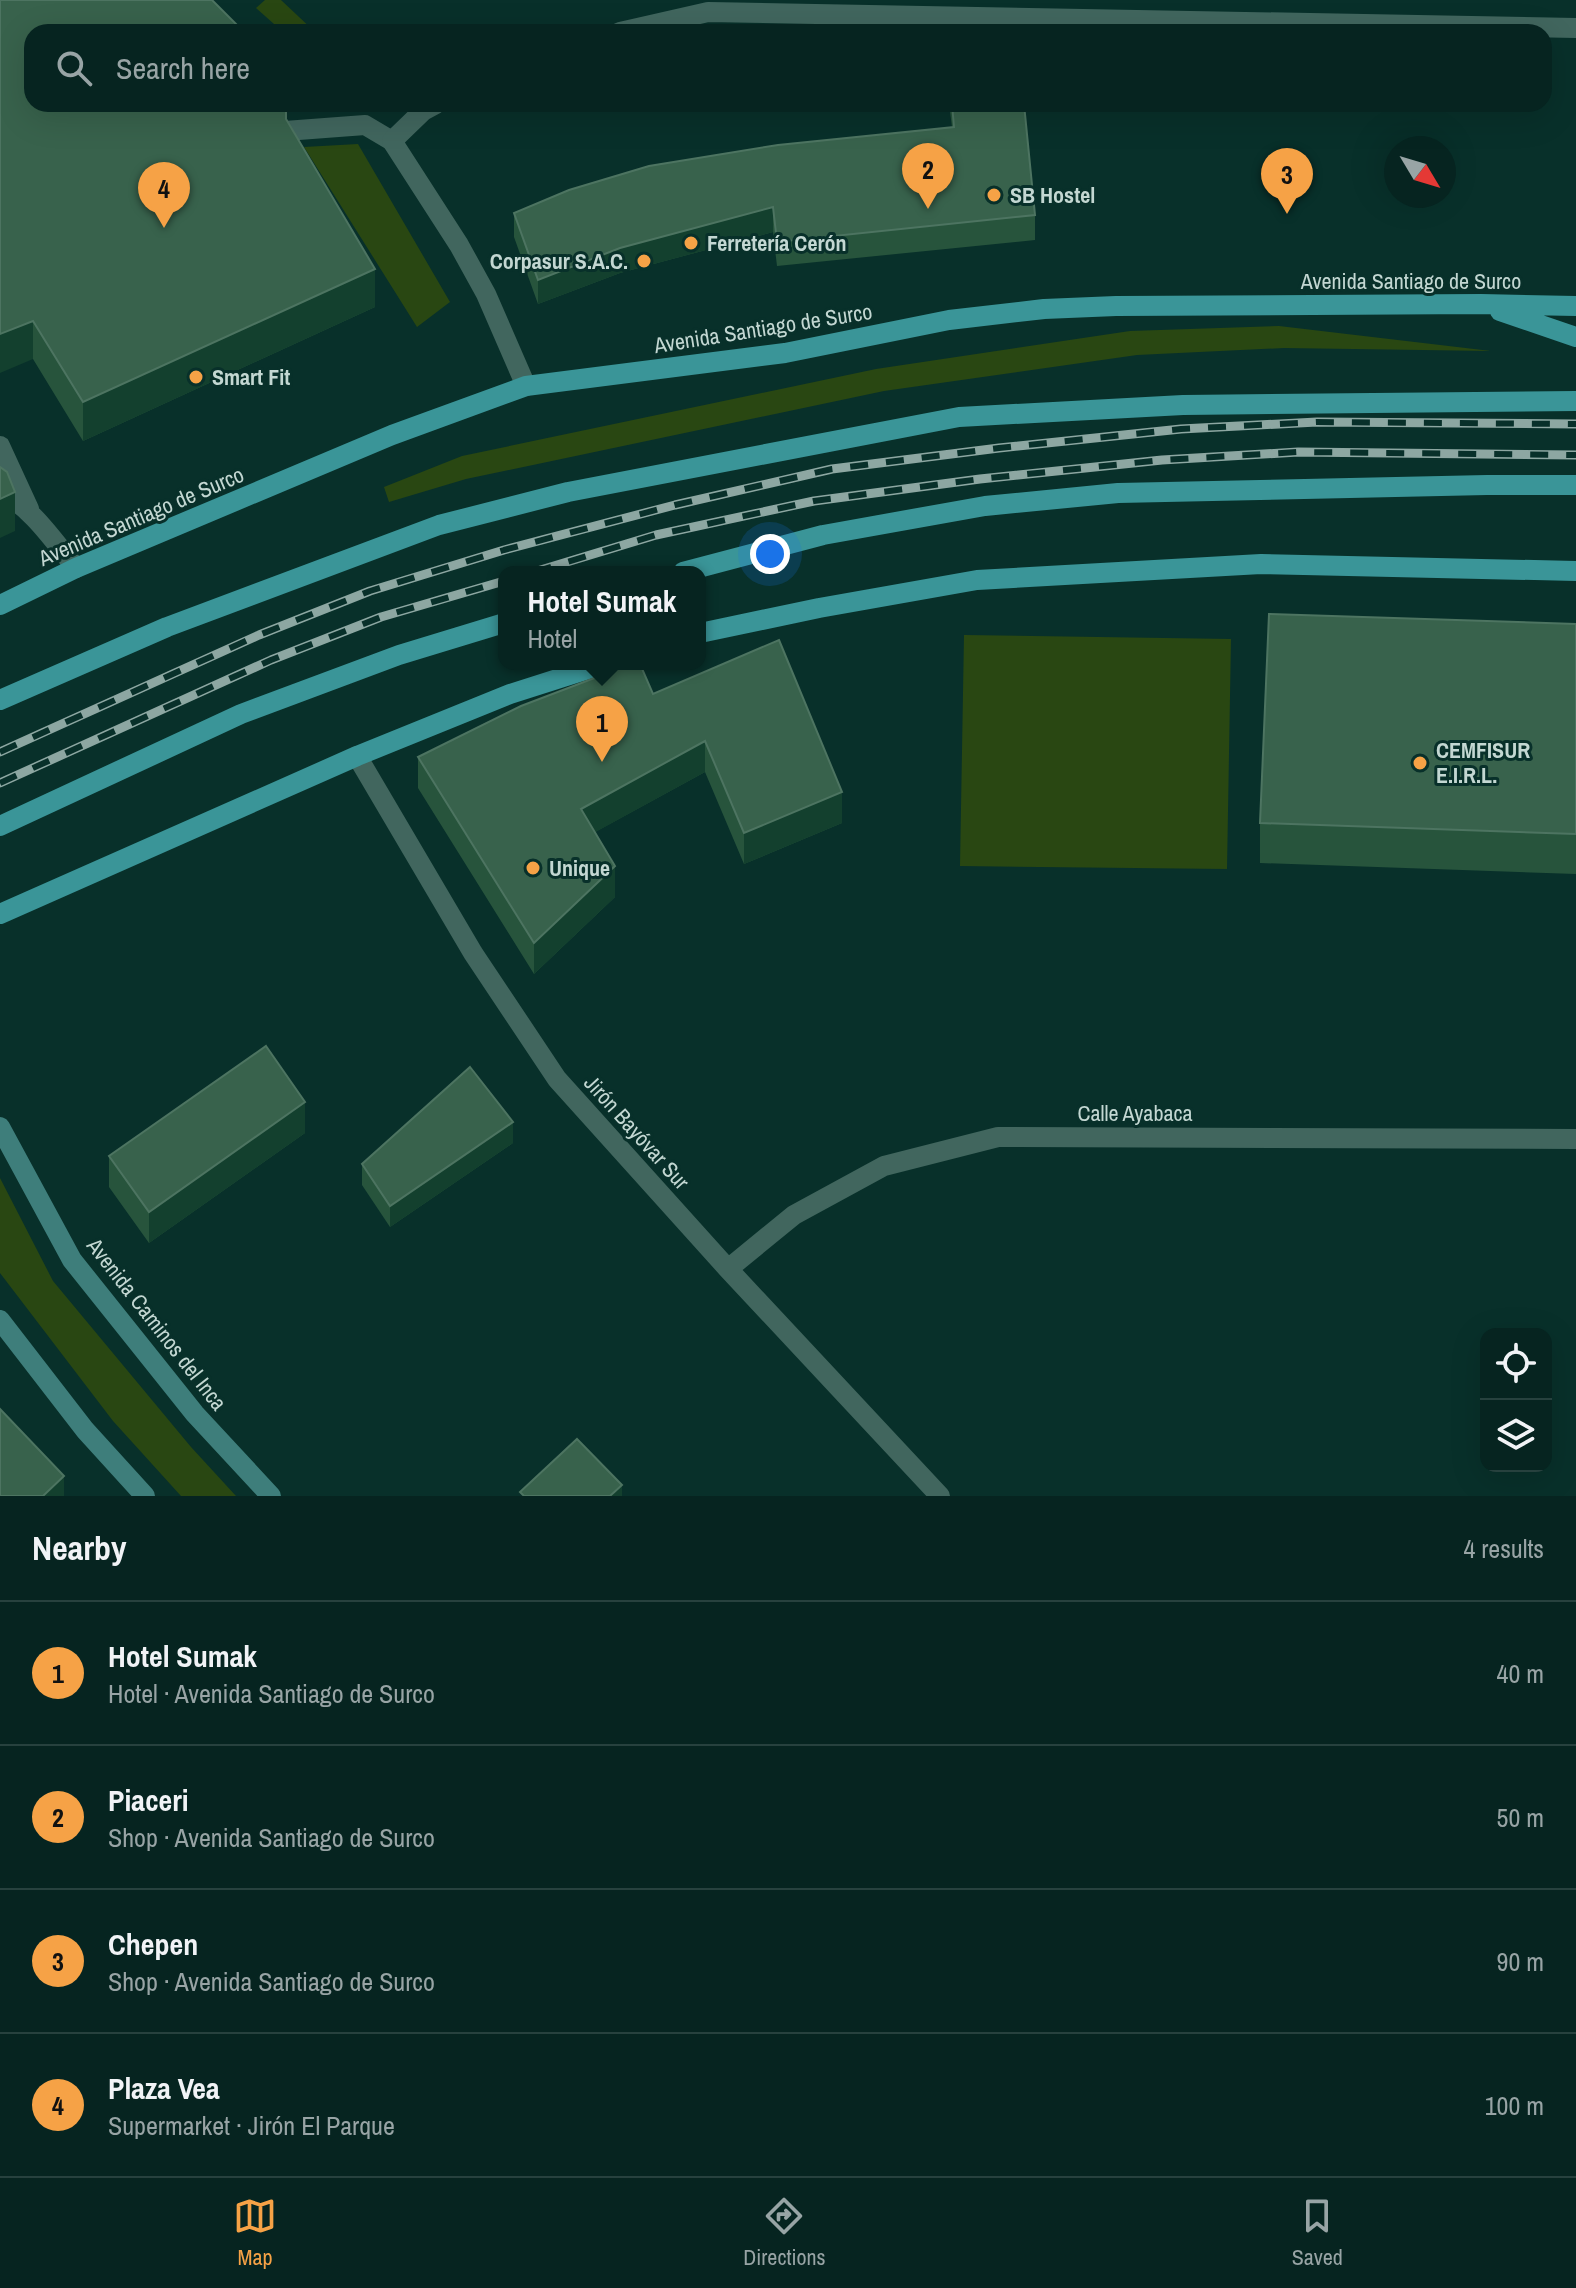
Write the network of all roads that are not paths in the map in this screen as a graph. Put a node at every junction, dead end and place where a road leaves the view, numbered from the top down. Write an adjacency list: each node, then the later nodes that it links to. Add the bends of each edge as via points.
1 (655, 24): 2 (street, via 708,12)
2 (1359, 24)
3 (1552, 28): 4 (street)
4 (1576, 28)
5 (422, 112): 7 (street)
6 (285, 131): 7 (street, via 365,125)
7 (392, 141): 11 (street, via 459,245)
8 (1481, 304): 9 (main road, Avenida Santiago de Surco); 10 (main road); 11 (main road, Avenida Santiago de Surco, via 1044,309 949,320 785,353)
9 (1576, 306)
10 (1576, 337)
11 (526, 386): 18 (main road, Avenida Santiago de Surco, via 392,435)
12 (1576, 401): 24 (main road, via 1183,405 959,417 568,492 439,525 167,627)
13 (0, 446): 16 (street)
14 (1576, 485): 17 (main road, via 1089,496 985,506 823,535)
15 (0, 491): 16 (street)
16 (30, 513): 18 (street)
17 (706, 566)
18 (76, 568): 20 (main road, Avenida Santiago de Surco)
19 (1576, 571): 22 (main road, via 1261,564 977,580)
20 (0, 605)
21 (498, 625): 26 (main road, via 241,714)
22 (706, 632)
23 (585, 670): 25 (main road, via 510,694)
24 (0, 700)
25 (357, 756): 27 (main road); 30 (street, Jirón Bayóvar Sur, via 473,953 557,1079)
26 (0, 826)
27 (0, 914)
28 (0, 1127): 33 (main road, Avenida Caminos del Inca, via 72,1260 195,1414)
29 (1576, 1139): 30 (street, Calle Ayabaca, via 998,1137 884,1166 794,1215)
30 (728, 1269): 34 (street, Jirón Bayóvar Sur)
31 (0, 1320): 32 (main road, via 85,1430)
32 (145, 1496)
33 (271, 1496)
34 (940, 1496)

